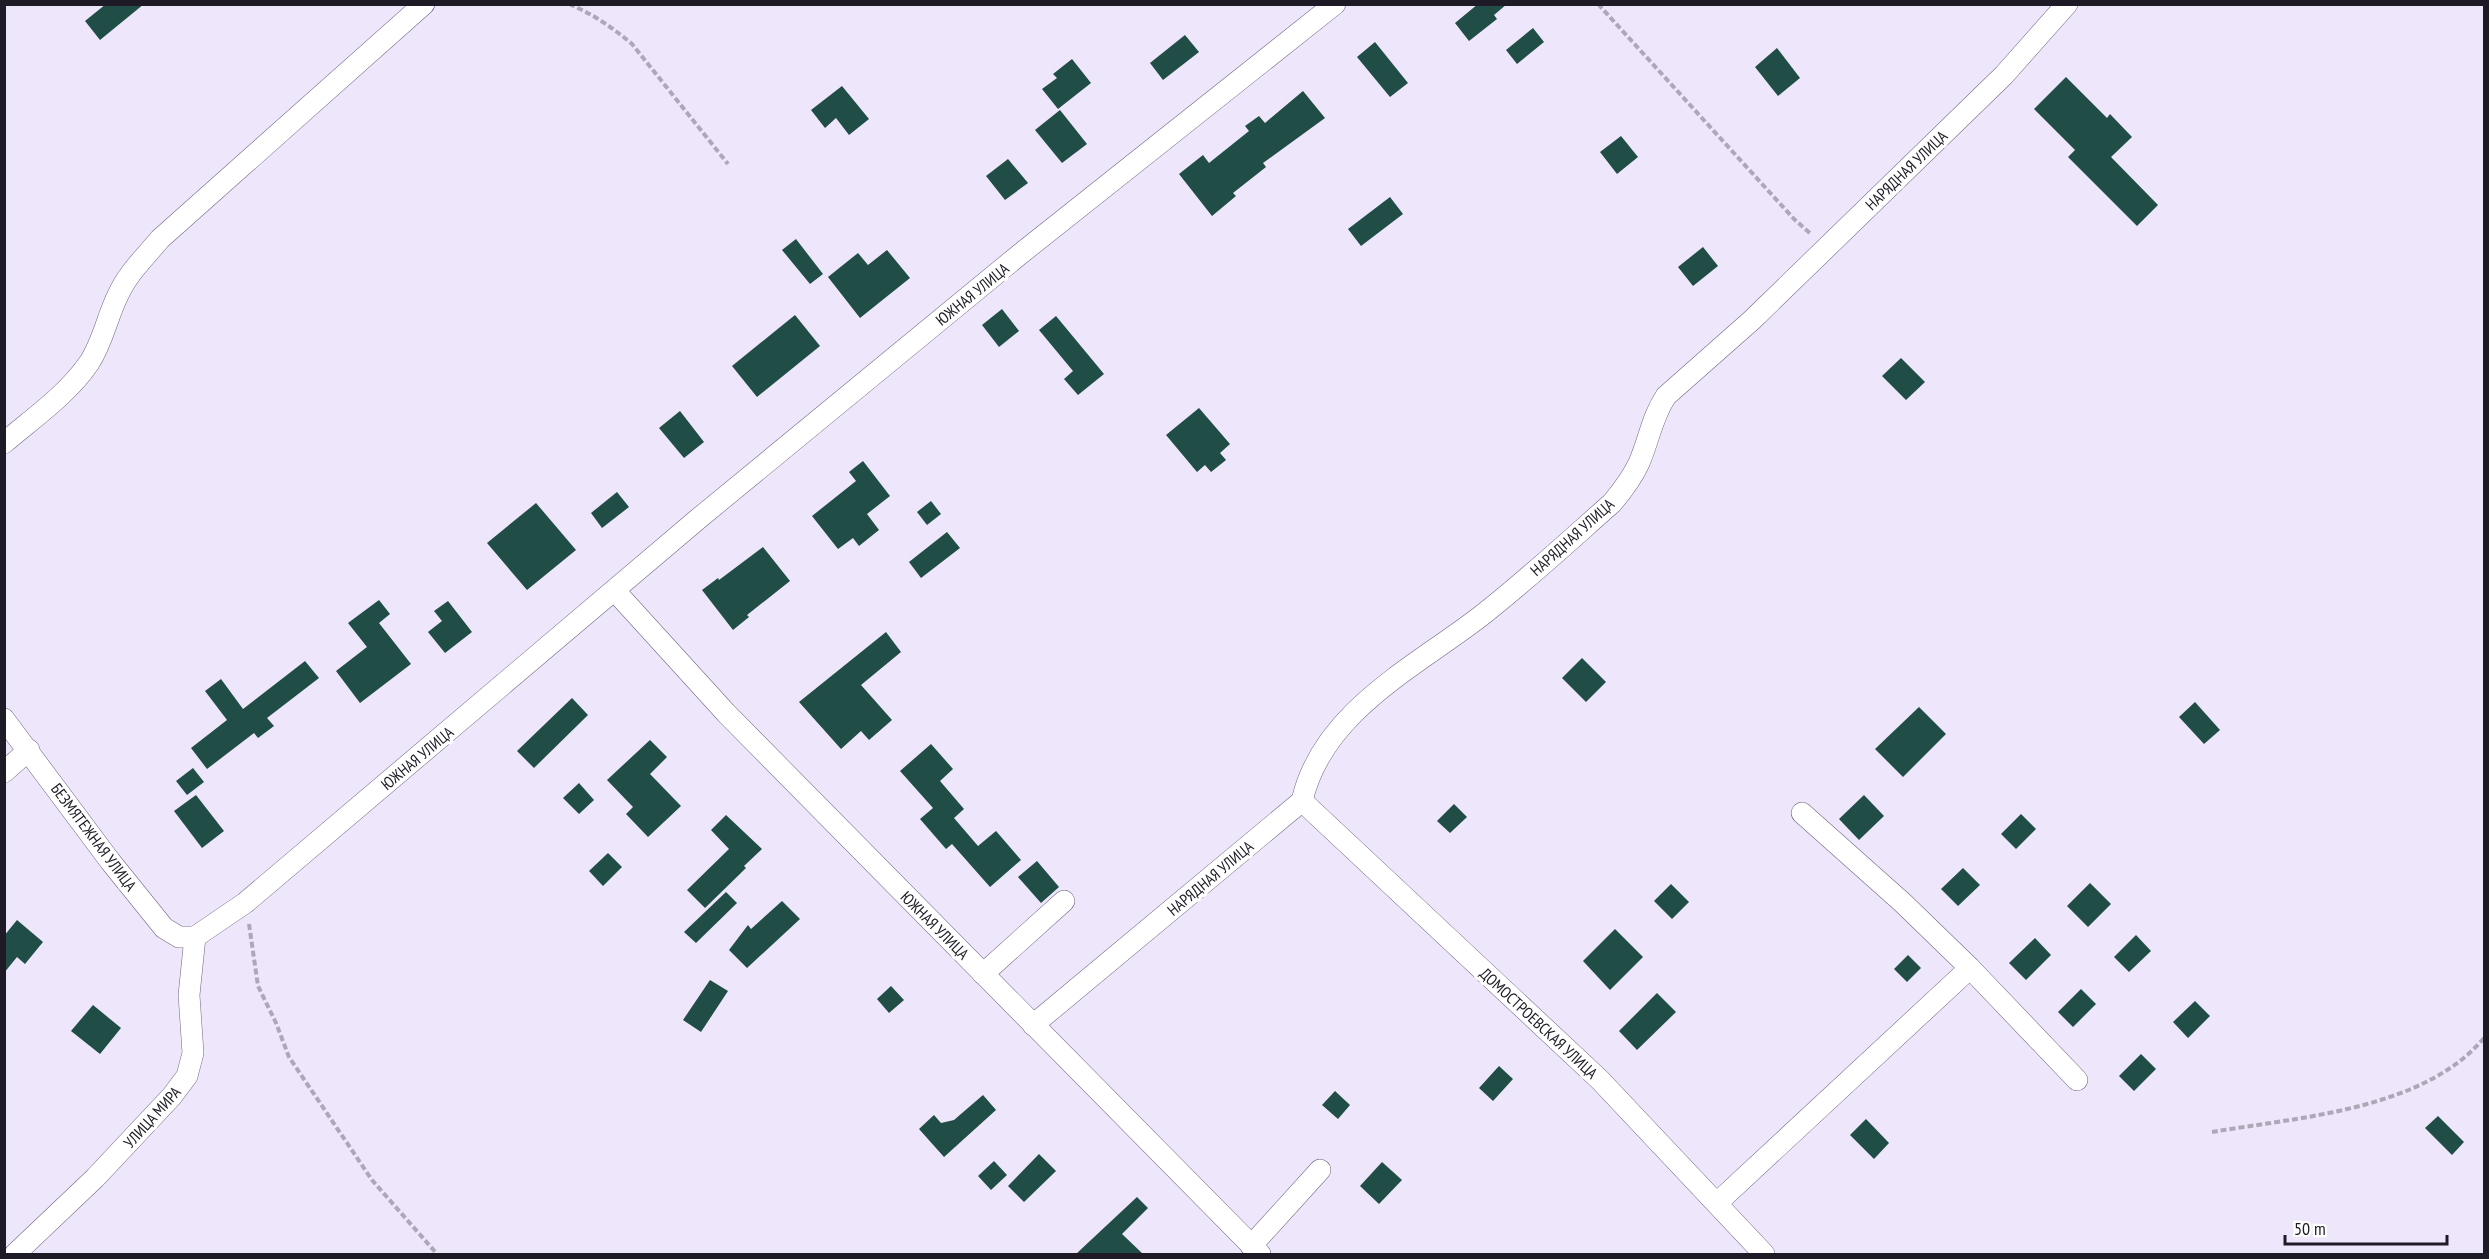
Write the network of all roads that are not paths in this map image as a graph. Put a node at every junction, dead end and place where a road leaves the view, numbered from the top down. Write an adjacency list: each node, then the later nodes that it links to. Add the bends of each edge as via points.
1 (424, 4): 4 (street, via 160,239 134,268 118,295 89,363 64,391)
2 (1335, 4): 5 (street, ЮЖНАЯ УЛИЦА, via 1010,263)
3 (2067, 4): 9 (street, НАРЯДНАЯ УЛИЦА, via 2004,75 1752,320 1666,396 1656,411 1629,483 1612,503 1480,616 1397,674 1341,726 1308,777)
4 (4, 443)
5 (615, 591): 12 (street, ЮЖНАЯ УЛИЦА, via 245,903); 14 (street, ЮЖНАЯ УЛИЦА, via 726,713)
6 (4, 719): 7 (street, БЕЗМЯТЕЖНАЯ УЛИЦА)
7 (29, 750): 8 (street); 12 (street, БЕЗМЯТЕЖНАЯ УЛИЦА, via 164,928 179,937)
8 (4, 772)
9 (1302, 801): 15 (street, НАРЯДНАЯ УЛИЦА); 18 (street, ДОМОСТРОЕВСКАЯ УЛИЦА, via 1600,1080)
10 (1802, 813): 13 (street)
11 (1064, 901): 14 (street)
12 (195, 937): 20 (street, УЛИЦА МИРА, via 189,995 193,1053 187,1076 95,1178)
13 (1970, 968): 16 (street); 18 (street)
14 (983, 974): 15 (street, ЮЖНАЯ УЛИЦА)
15 (1033, 1025): 19 (street, ЮЖНАЯ УЛИЦА)
16 (2077, 1080)
17 (1320, 1170): 19 (street)
18 (1718, 1203): 21 (street, ДОМОСТРОЕВСКАЯ УЛИЦА)
19 (1256, 1250)
20 (15, 1254)
21 (1764, 1254)

